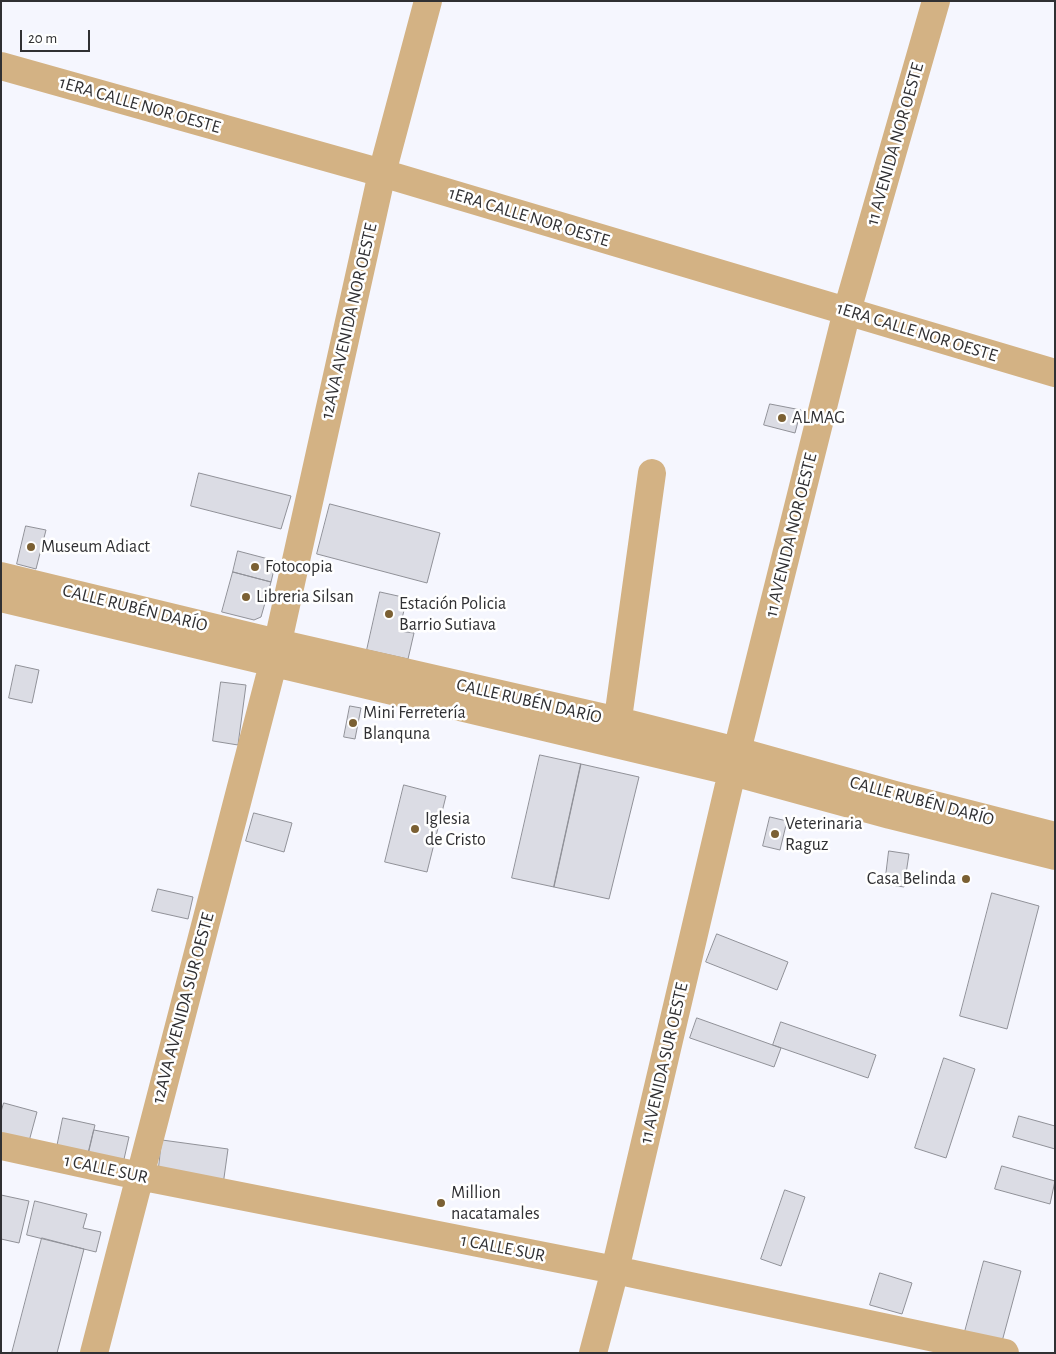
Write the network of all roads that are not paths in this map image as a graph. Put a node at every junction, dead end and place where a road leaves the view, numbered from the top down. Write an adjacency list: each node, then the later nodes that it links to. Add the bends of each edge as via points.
1 (428, 1): 4 (street, 12AVA AVENIDA NOR OESTE)
2 (936, 1): 5 (street, 11 AVENIDA NOR OESTE)
3 (1, 66): 4 (street, 1ERA CALLE NOR OESTE)
4 (382, 173): 5 (street, 1ERA CALLE NOR OESTE); 9 (street, 12AVA AVENIDA NOR OESTE)
5 (847, 311): 6 (street, 1ERA CALLE NOR OESTE); 11 (street, 11 AVENIDA NOR OESTE)
6 (1055, 373)
7 (652, 473): 10 (street)
8 (9, 589): 9 (street, CALLE RUBÉN DARÍO)
9 (275, 653): 10 (street, CALLE RUBÉN DARÍO); 15 (street, 12AVA AVENIDA SUR OESTE)
10 (617, 733): 11 (street, CALLE RUBÉN DARÍO)
11 (735, 762): 12 (street, CALLE RUBÉN DARÍO, via 892,805); 16 (street, 11 AVENIDA SUR OESTE)
12 (1037, 838): 13 (street, CALLE RUBÉN DARÍO)
13 (1055, 856)
14 (1, 1146): 15 (street, 1 CALLE SUR)
15 (139, 1176): 16 (street, 1 CALLE SUR); 17 (street, 12AVA AVENIDA SUR OESTE)
16 (615, 1270): 18 (street, 11 AVENIDA SUR OESTE); 19 (street, 1 CALLE SUR)
17 (94, 1353)
18 (594, 1353)
19 (1005, 1353)

